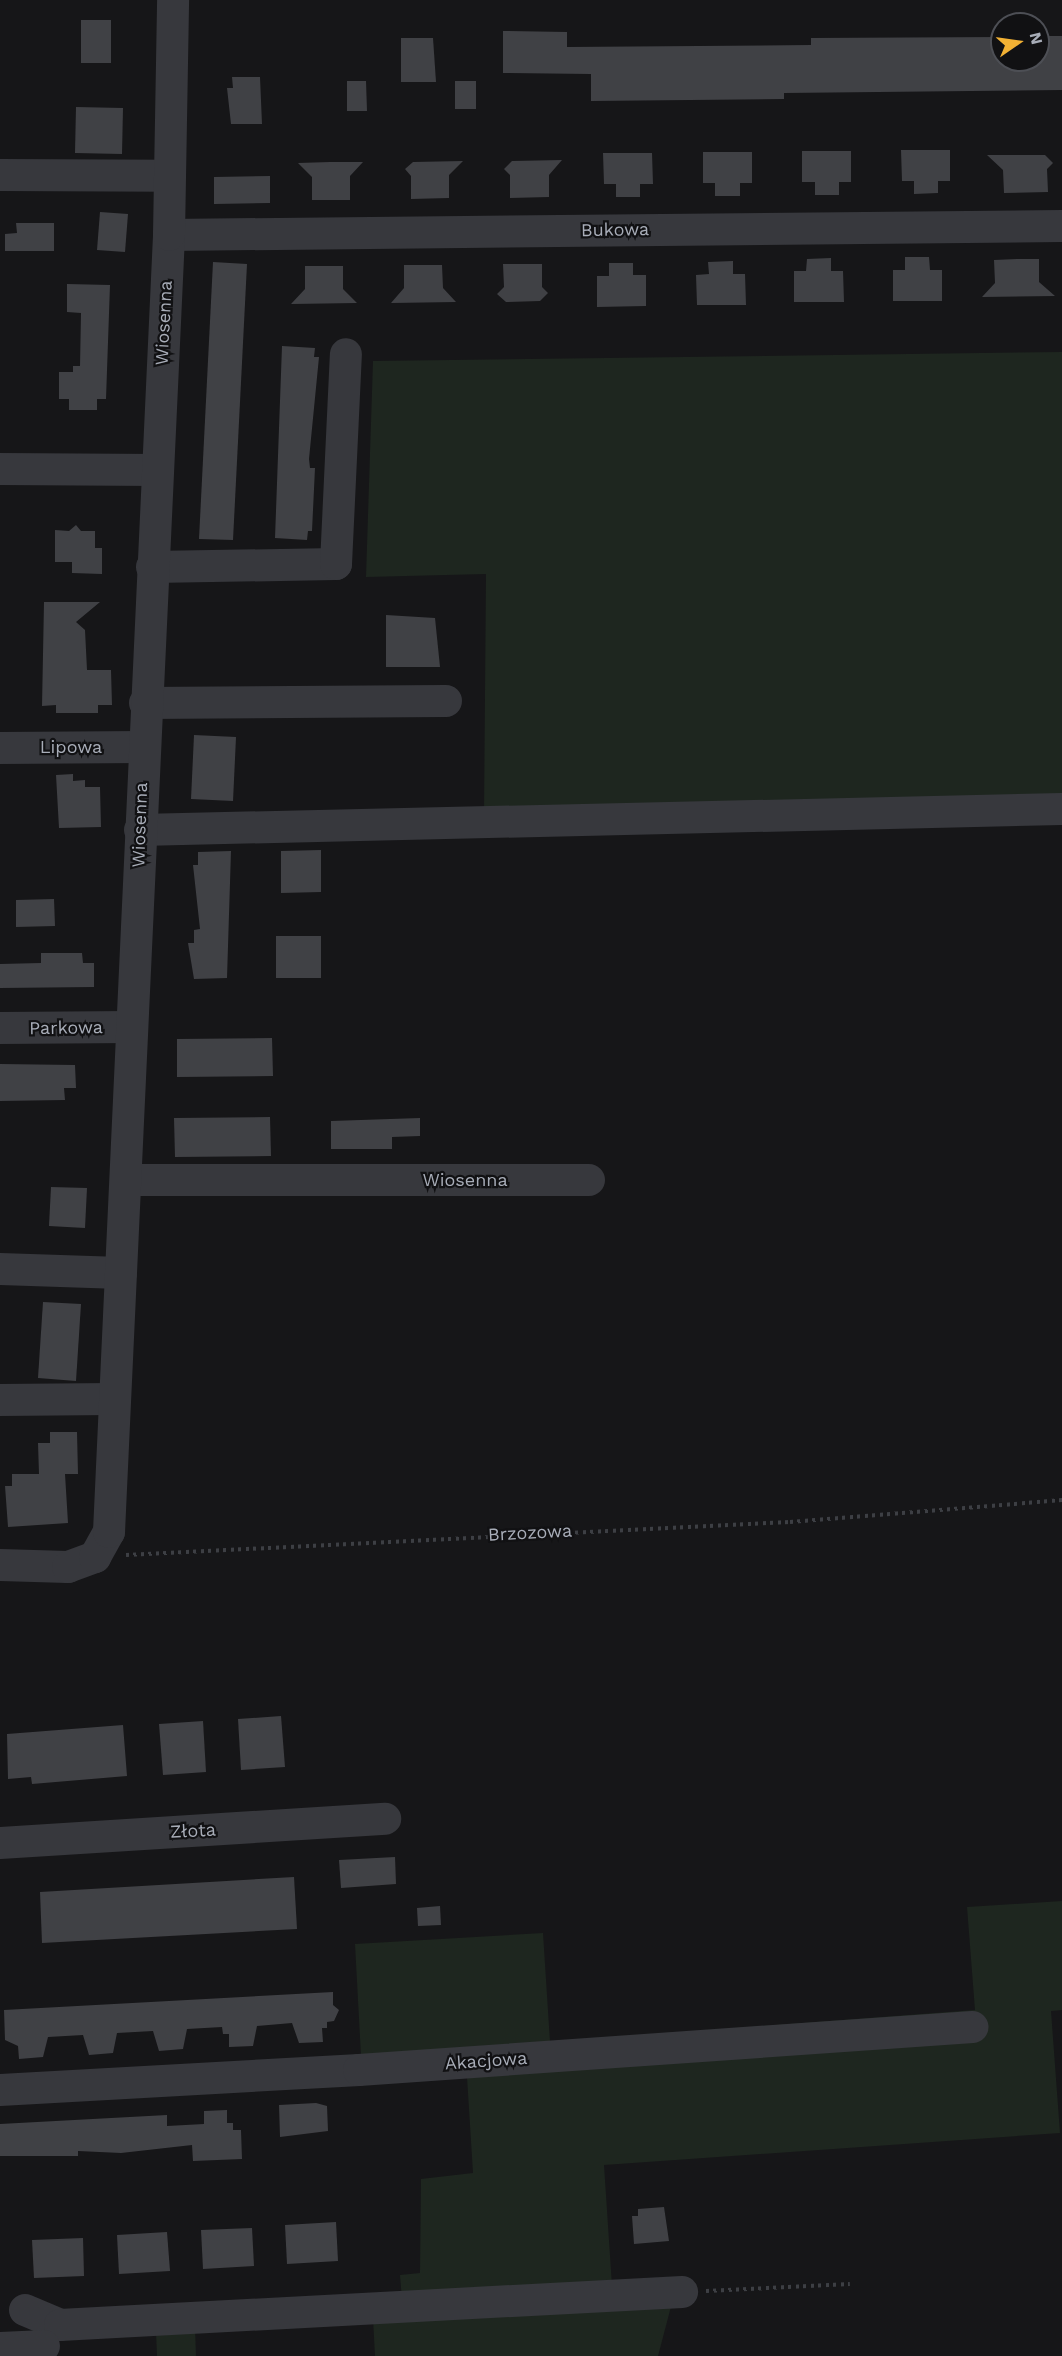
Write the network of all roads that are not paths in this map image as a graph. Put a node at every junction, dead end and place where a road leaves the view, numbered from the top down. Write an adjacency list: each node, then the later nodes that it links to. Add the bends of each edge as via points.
1 (173, 0): 3 (street, Wiosenna)
2 (0, 175): 3 (street)
3 (167, 176): 5 (street, Wiosenna)
4 (1062, 225): 5 (street, Bukowa)
5 (169, 235): 8 (street, Wiosenna)
6 (346, 354): 9 (street, via 336,564)
7 (0, 469): 8 (street)
8 (157, 470): 9 (street, Wiosenna)
9 (152, 567): 11 (street, Wiosenna)
10 (446, 700): 11 (street)
11 (145, 703): 12 (street, Wiosenna)
12 (143, 747): 13 (street, Lipowa); 15 (street, Wiosenna)
13 (0, 748)
14 (1062, 809): 15 (street)
15 (140, 830): 16 (street, Wiosenna)
16 (131, 1027): 17 (street, Parkowa); 18 (street, Wiosenna)
17 (0, 1028)
18 (126, 1180): 19 (street, Wiosenna); 21 (street, Wiosenna)
19 (589, 1180)
20 (0, 1269): 21 (street)
21 (121, 1274): 22 (street, Wiosenna)
22 (113, 1399): 23 (street); 24 (street, Wiosenna, via 109,1532 95,1557 68,1567)
23 (0, 1400)
24 (0, 1565)
25 (385, 1819): 26 (street, Złota)
26 (0, 1843)
27 (972, 2027): 28 (street, Akacjowa, via 371,2070)
28 (0, 2090)
29 (682, 2292): 30 (street, via 384,2308 365,2289)
30 (13, 2311)
31 (44, 2346): 32 (street)
32 (0, 2348)

